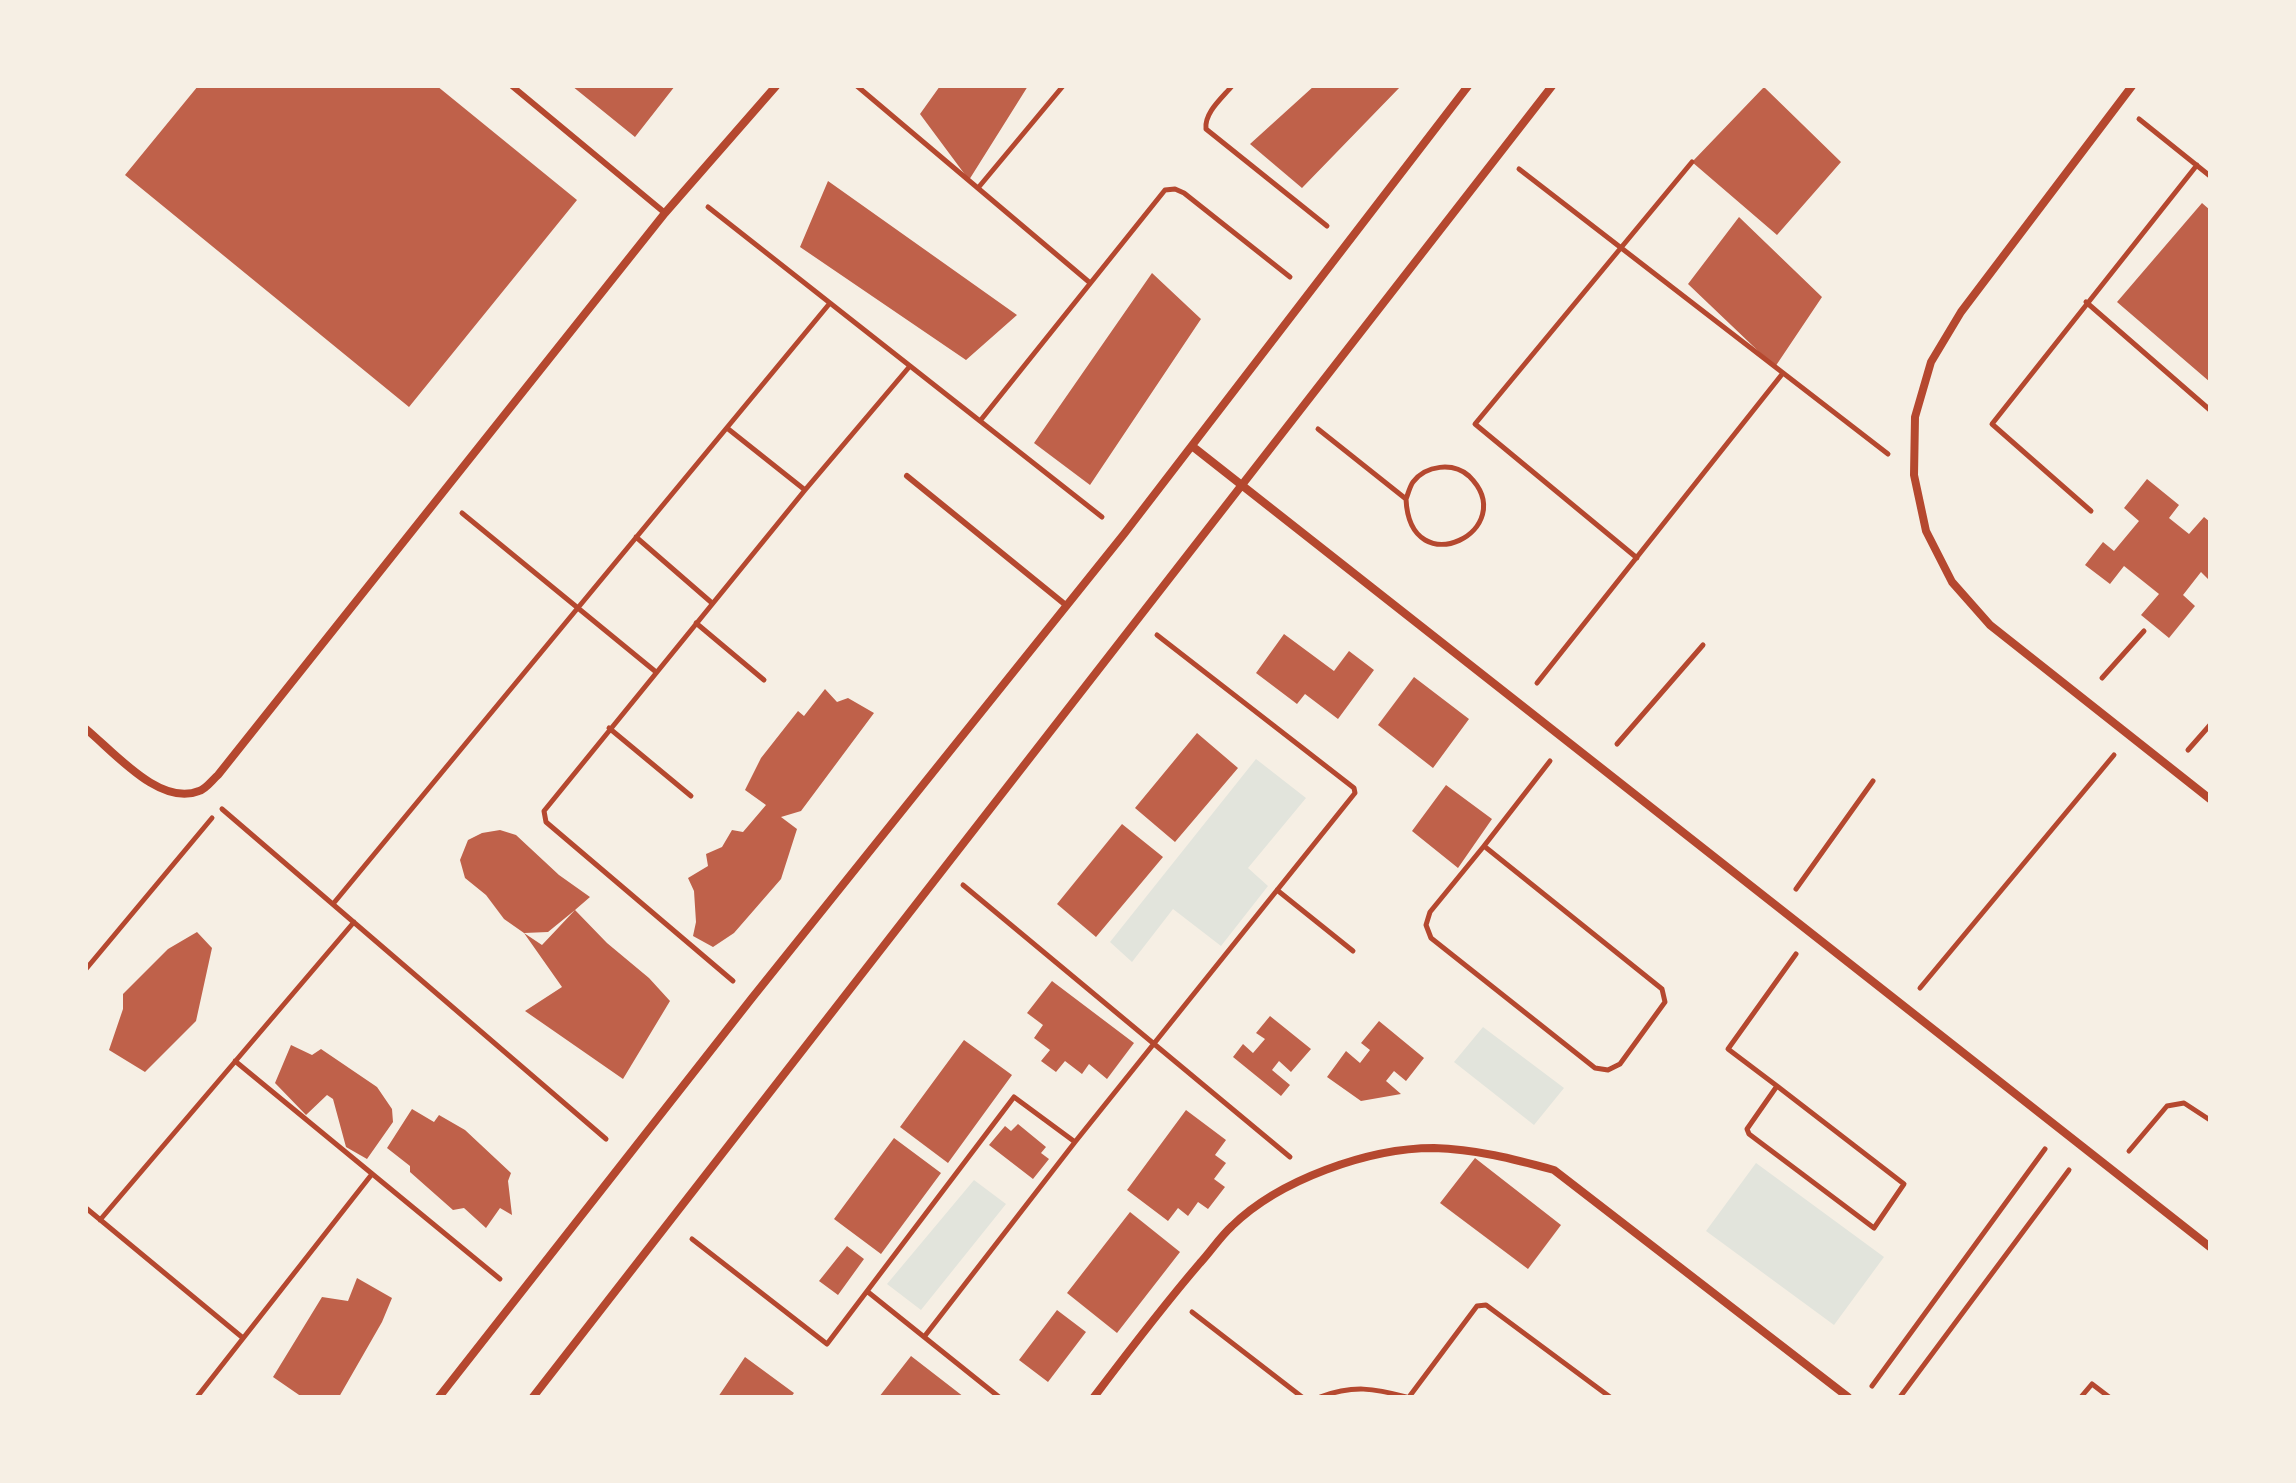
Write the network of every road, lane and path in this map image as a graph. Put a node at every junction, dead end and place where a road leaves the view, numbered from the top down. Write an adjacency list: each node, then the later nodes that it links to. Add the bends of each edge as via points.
1 (512, 86): 16 (lane)
2 (776, 86): 15 (street)
3 (857, 86): 14 (path)
4 (1063, 86): 14 (path)
5 (1232, 86): 17 (path, via 1209,114 1206,129)
6 (1468, 86): 17 (street)
7 (1552, 86): 10 (street)
8 (2132, 86): 9 (street)
9 (2120, 103): 12 (path); 30 (street, via 1961,312 1931,362 1915,417)
10 (1499, 154): 18 (path); 26 (street)
11 (1692, 162): 18 (path)
12 (2197, 165): 13 (path); 21 (path)
13 (2210, 176)
14 (978, 188): 19 (path)
15 (685, 189): 16 (street); 22 (path)
16 (665, 213): 34 (street)
17 (1349, 243): 20 (street)
18 (1620, 247): 24 (path); 39 (path, via 1475,424)
19 (1089, 282): 20 (path, via 1157,197 1175,189); 27 (path)
20 (1311, 293): 29 (street)
21 (2086, 302): 25 (path); 36 (path, via 1992,424)
22 (830, 303): 23 (path); 28 (path)
23 (910, 366): 27 (path); 33 (path)
24 (1783, 373): 30 (path); 39 (path)
25 (2210, 410)
26 (1298, 413): 32 (street); 35 (path)
27 (980, 421): 37 (path)
28 (727, 428): 33 (path); 38 (path)
29 (1192, 446): 32 (street); 37 (street)
30 (1914, 475): 49 (street, via 1926,531 1952,582 1990,625)
31 (907, 476): 41 (lane)
32 (1242, 485): 43 (street); 50 (street)
33 (805, 490): 40 (path)
34 (440, 495): 42 (path); 52 (street, via 201,791 178,796 155,787)
35 (1406, 499): 35 (path, via 1407,517 1417,534 1433,544 1452,545 1469,537 1480,522 1483,503 1478,485 1464,472 1446,466 1420,476)
36 (2091, 511)
37 (1124, 534): 41 (street)
38 (636, 537): 40 (path); 42 (path)
39 (1637, 558): 50 (path)
40 (712, 603): 44 (path)
41 (1067, 606): 68 (street)
42 (578, 608): 47 (path); 62 (path)
43 (1137, 619): 60 (street); 61 (path, via 1355,790)
44 (696, 623): 47 (path); 48 (path)
45 (2144, 631): 49 (path)
46 (1703, 645): 55 (path)
47 (656, 672): 51 (path)
48 (764, 680)
49 (2084, 699): 53 (street)
50 (1520, 705): 54 (street)
51 (609, 728): 57 (path); 68 (path, via 545,805 546,822)
52 (86, 729)
53 (2130, 736): 58 (street); 69 (path)
54 (1566, 740): 55 (street); 59 (path)
55 (1598, 765): 63 (street)
56 (1873, 781): 63 (path)
57 (691, 796)
58 (2210, 799)
59 (1484, 846): 59 (path, via 1430,912 1426,925 1431,938 1595,1068 1608,1070 1620,1064 1665,1002 1662,989)
60 (944, 869): 70 (path); 83 (street)
61 (1277, 890): 66 (path); 70 (path)
62 (333, 904): 64 (path); 67 (path, via 220,808)
63 (1781, 909): 65 (street)
64 (354, 922): 71 (path); 77 (path)
65 (1811, 933): 69 (street); 72 (path, via 1728,1049)
66 (1353, 951)
67 (86, 969)
68 (752, 998): 77 (street)
69 (1904, 1007): 74 (street)
70 (1154, 1044): 75 (path); 80 (path)
71 (235, 1061): 79 (path); 82 (path)
72 (1777, 1086): 72 (path, via 1747,1129 1749,1134 1874,1228 1904,1184)
73 (2210, 1120): 78 (path, via 2184,1103 2167,1106)
74 (2060, 1129): 76 (street); 100 (path)
75 (1075, 1142): 85 (path, via 1014,1097); 88 (path)
76 (2085, 1148): 78 (street); 101 (path)
77 (628, 1158): 86 (street)
78 (2113, 1171): 84 (street)
79 (372, 1174): 86 (path); 89 (path)
80 (1312, 1175): 87 (street, via 1233,1225); 99 (street, via 1371,1156 1433,1148 1494,1154 1554,1170)
81 (86, 1208): 82 (path)
82 (100, 1220): 89 (path)
83 (671, 1223): 85 (path, via 825,1344); 92 (street)
84 (2210, 1247)
85 (868, 1292): 88 (path)
86 (520, 1295): 91 (street)
87 (1171, 1296): 94 (street); 95 (path)
88 (924, 1337): 93 (path)
89 (243, 1338): 90 (path)
90 (197, 1397)
91 (439, 1397)
92 (533, 1397)
93 (999, 1397)
94 (1094, 1397)
95 (1302, 1397)
96 (1320, 1397): 97 (path, via 1375,1388)
97 (1408, 1397): 98 (path, via 1477,1306 1486,1305)
98 (1610, 1397)
99 (1848, 1397)
100 (1865, 1397)
101 (1900, 1397)
102 (2081, 1397): 103 (path, via 2092,1384)
103 (2109, 1397)

